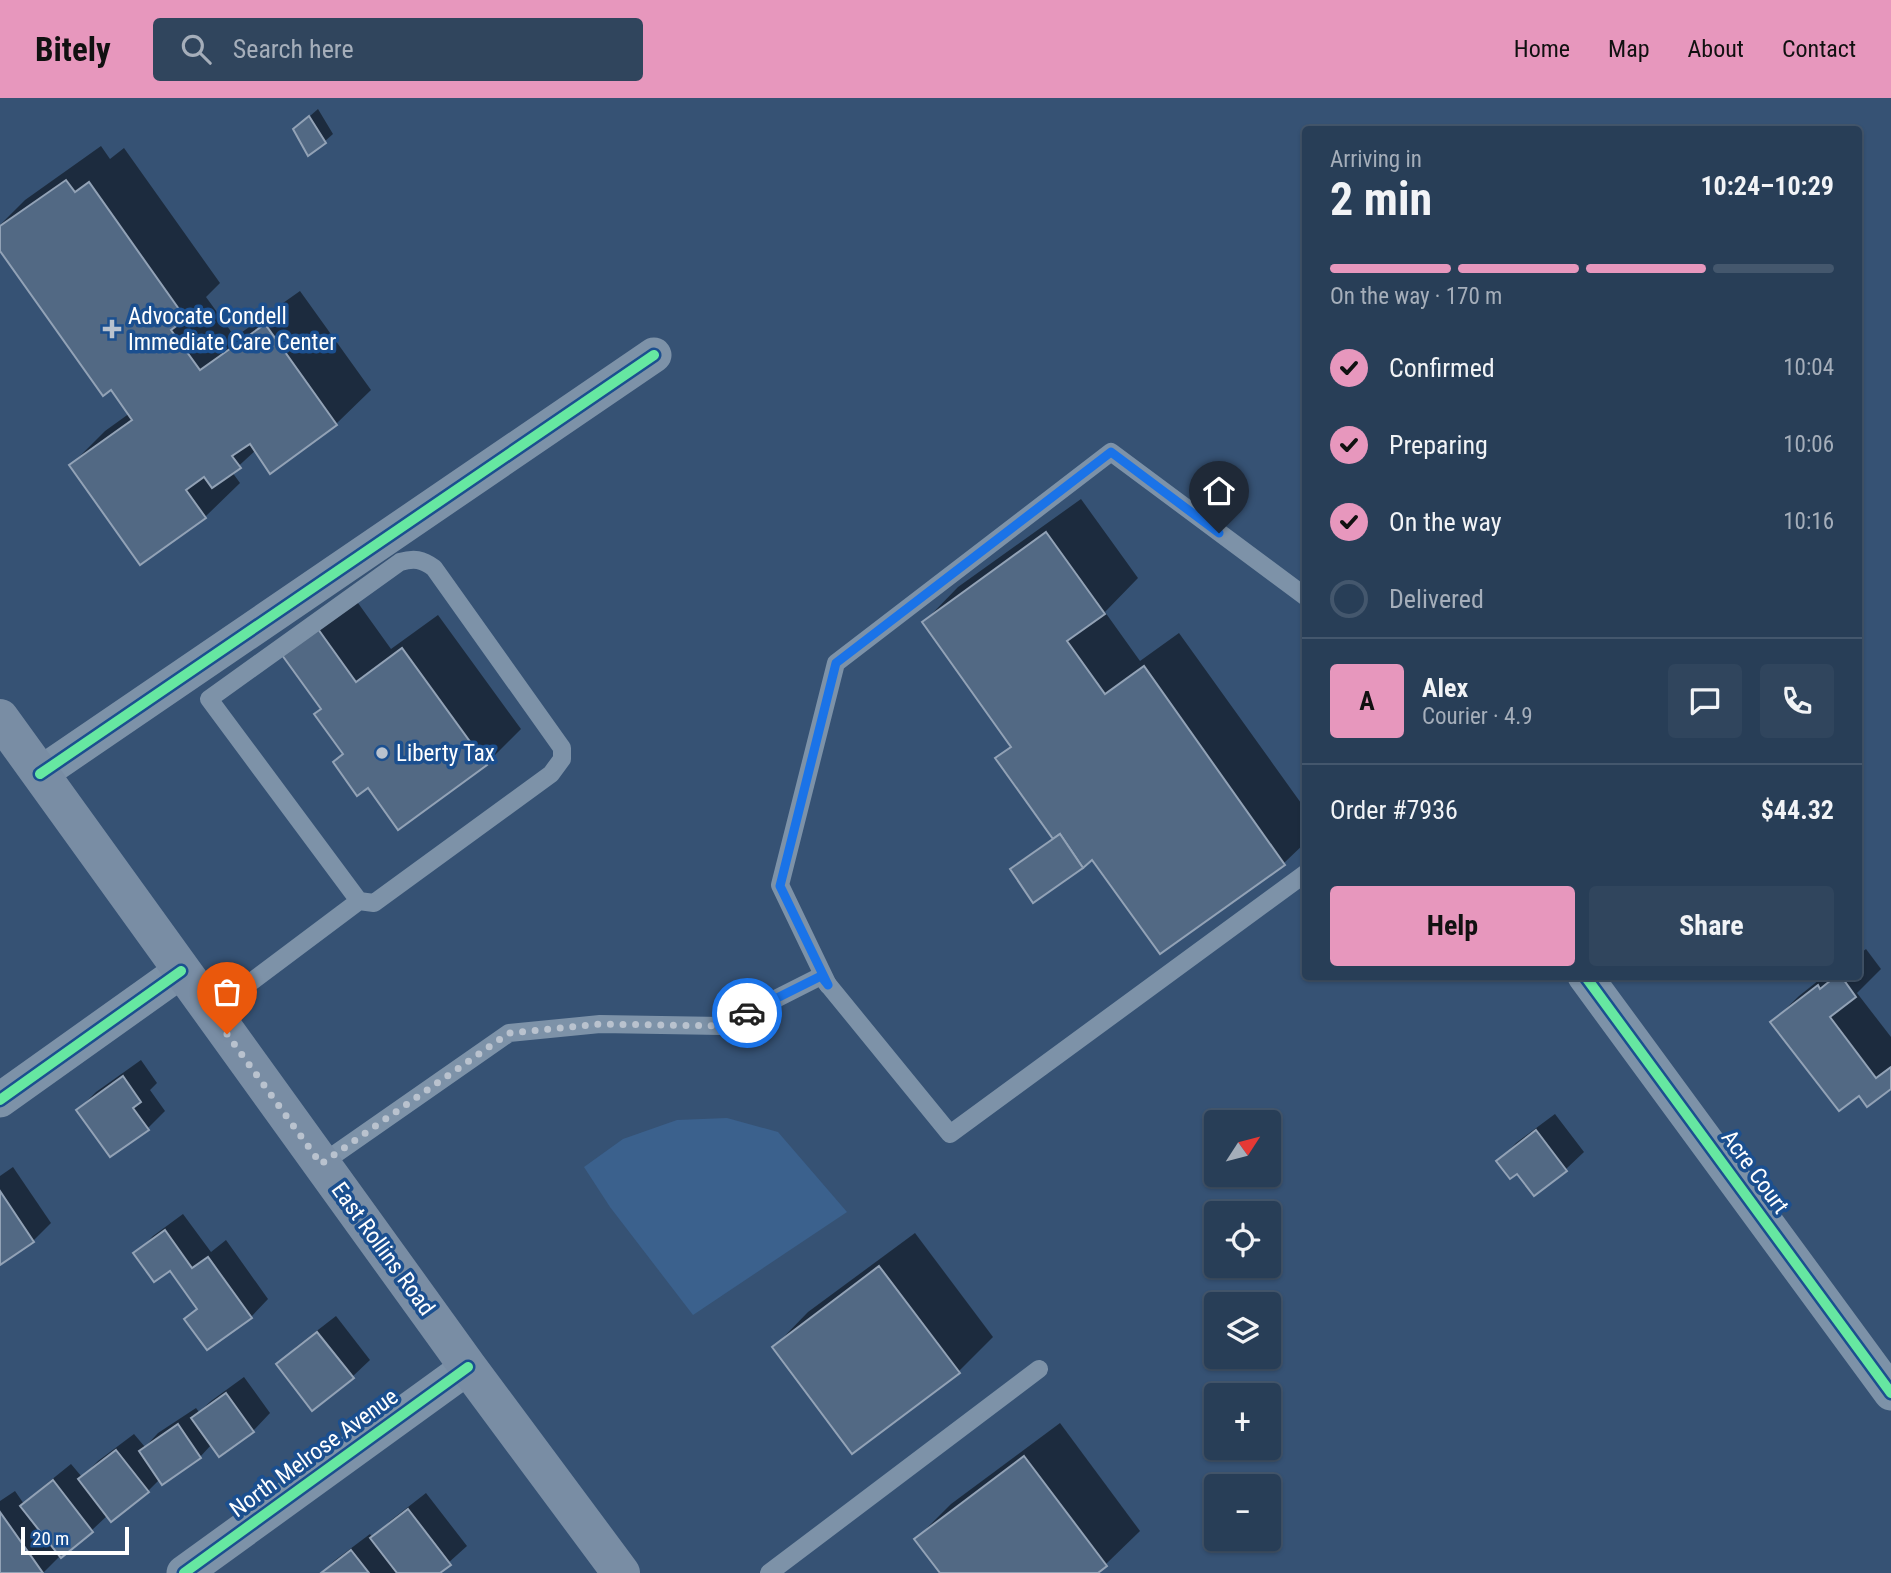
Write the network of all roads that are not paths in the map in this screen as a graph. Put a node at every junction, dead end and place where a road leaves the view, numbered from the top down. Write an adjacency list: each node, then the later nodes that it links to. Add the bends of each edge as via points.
1 (654, 355): 4 (street)
2 (1302, 594): 9 (lane, via 1111,452 836,663 780,886)
3 (0, 718): 4 (main road, East Rollins Road)
4 (40, 774): 7 (main road, East Rollins Road)
5 (1302, 876): 9 (lane, via 950,1134)
6 (359, 901): 6 (lane, via 209,699 400,562 424,561 434,568 562,748 562,760 551,774 374,903); 10 (lane)
7 (181, 971): 10 (main road, East Rollins Road); 11 (street)
8 (1588, 980): 15 (street, Acre Court)
9 (828, 985): 12 (lane, via 821,976 722,1026 600,1024 509,1033)
10 (211, 1012): 12 (main road, East Rollins Road)
11 (0, 1100)
12 (321, 1164): 13 (main road, East Rollins Road)
13 (468, 1367): 16 (street, North Melrose Avenue); 17 (main road, East Rollins Road)
14 (1039, 1369): 18 (lane)
15 (1891, 1393)
16 (184, 1573)
17 (621, 1573)
18 (769, 1573)

